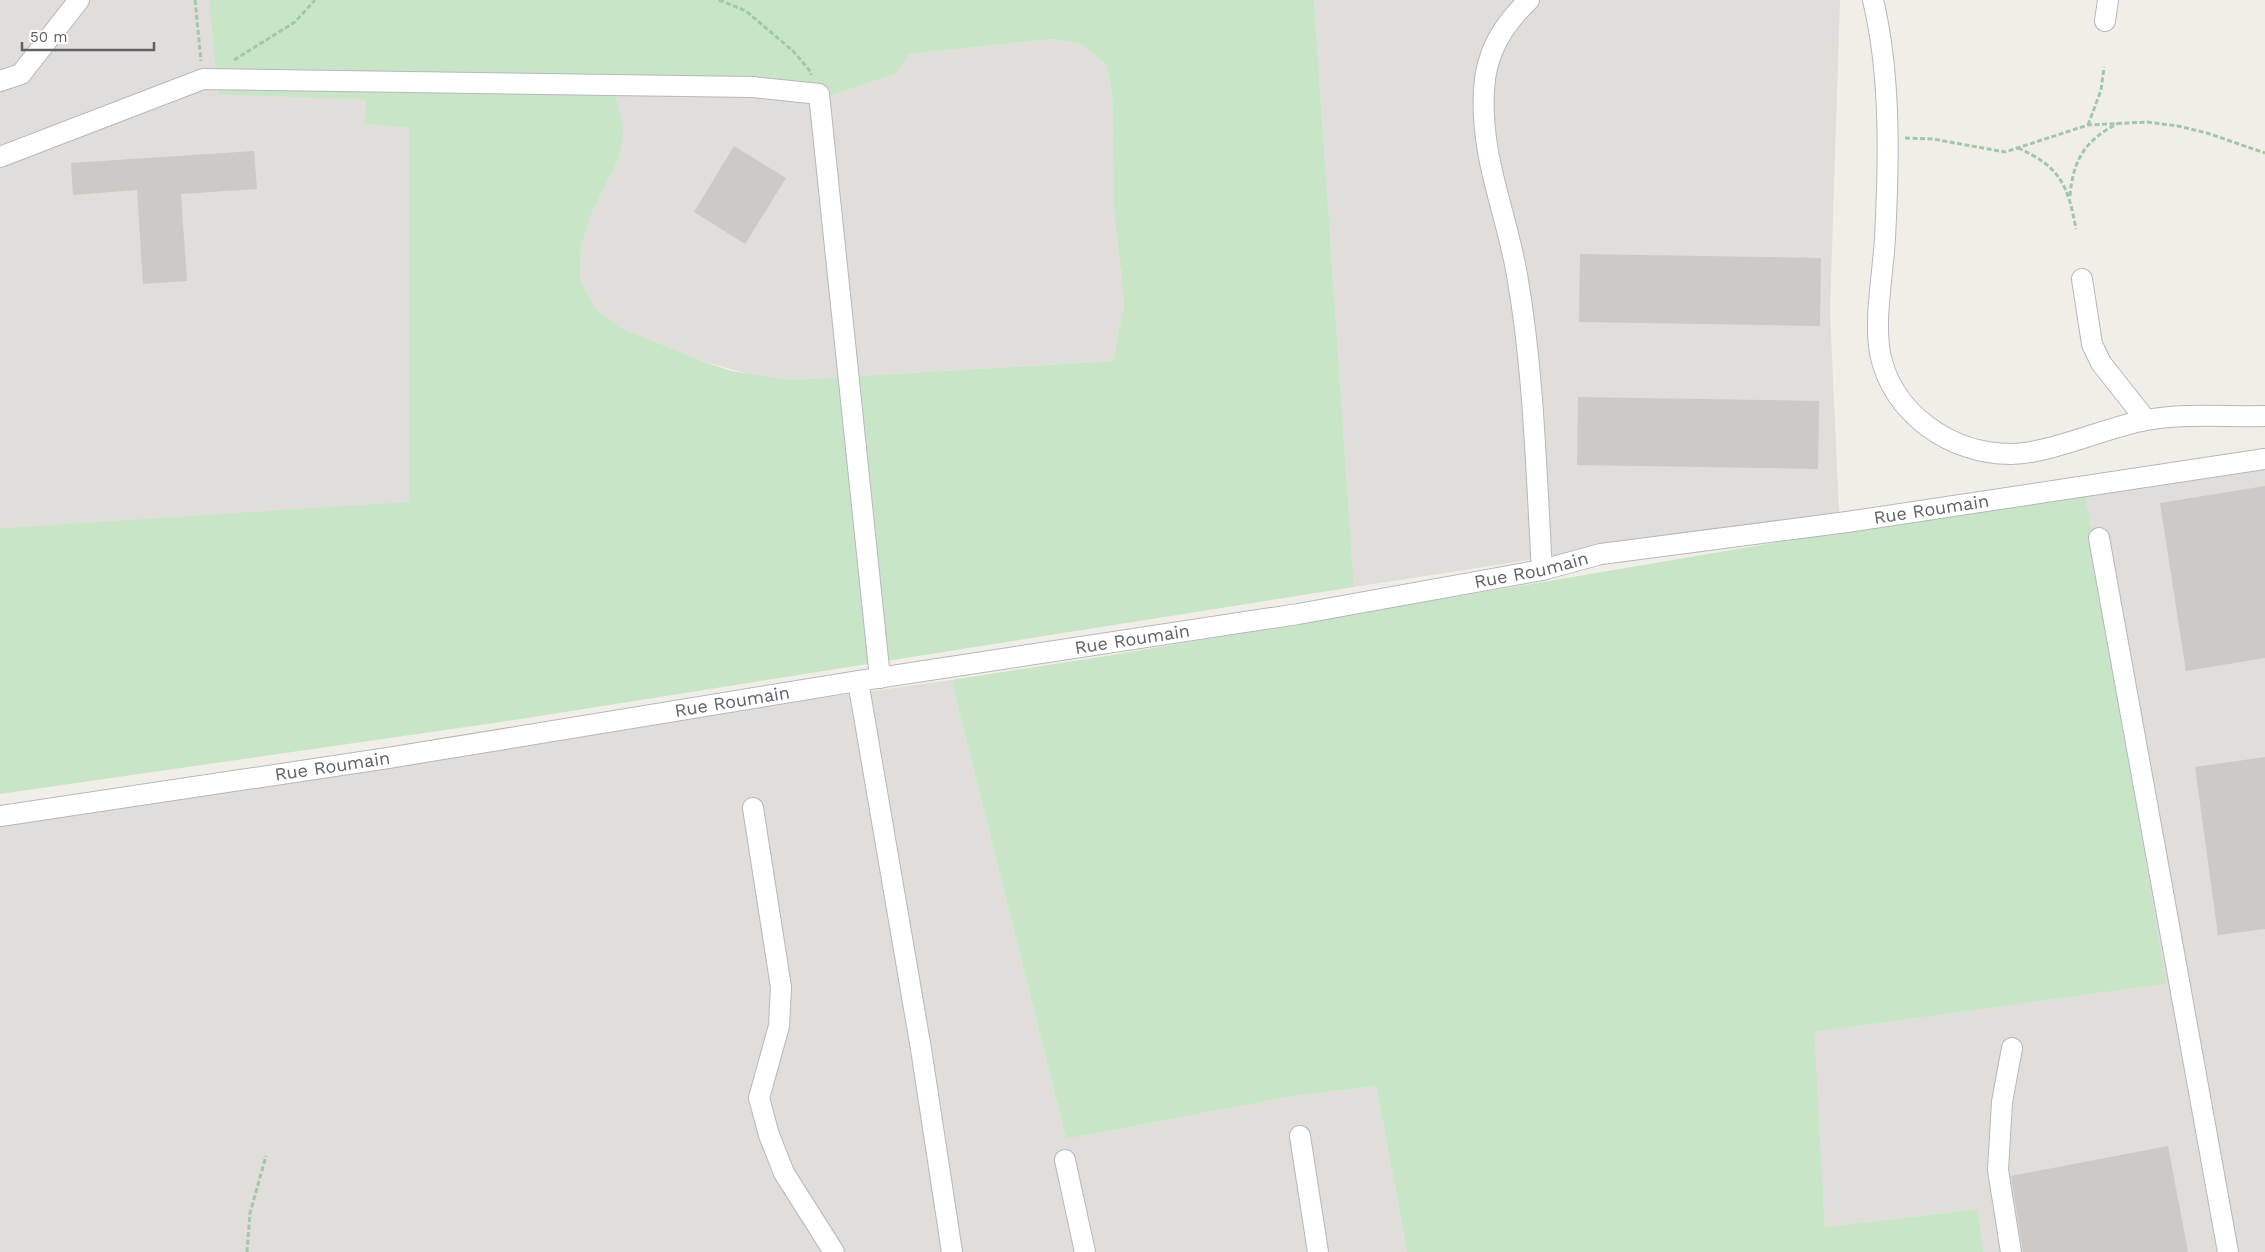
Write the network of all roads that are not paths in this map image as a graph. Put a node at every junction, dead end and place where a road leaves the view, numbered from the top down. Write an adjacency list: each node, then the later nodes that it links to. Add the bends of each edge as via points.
1 (79, 0): 6 (street, via 21,74)
2 (1528, 0): 13 (street, via 1505,24 1491,54 1484,87 1484,118 1489,165 1517,273 1529,359)
3 (1873, 0): 10 (street, via 1882,55 1887,138 1885,234 1878,322 1880,354 1902,402 1924,424 1951,442 1996,453 2040,449)
4 (2108, 0): 5 (street)
5 (2105, 21)
6 (0, 82)
7 (0, 157): 14 (street, via 212,79 752,87 819,94)
8 (2082, 279): 10 (street, via 2092,344 2101,363)
9 (2265, 416): 10 (street, via 2180,416)
10 (2146, 420)
11 (2265, 459): 13 (street, Rue Roumain, via 1857,521 1601,554)
12 (2099, 538): 26 (street)
13 (1542, 570): 14 (street, Rue Roumain, via 1298,614)
14 (880, 678): 15 (street, Rue Roumain)
15 (858, 680): 17 (street, Rue Roumain, via 388,758); 22 (street)
16 (753, 808): 21 (street, via 781,986 779,1026 759,1098 784,1173)
17 (0, 816)
18 (2012, 1048): 25 (street, via 2002,1102 1998,1170)
19 (1300, 1136): 24 (street)
20 (1065, 1160): 23 (street)
21 (834, 1252)
22 (952, 1252)
23 (1085, 1252)
24 (1318, 1252)
25 (2011, 1252)
26 (2228, 1252)

